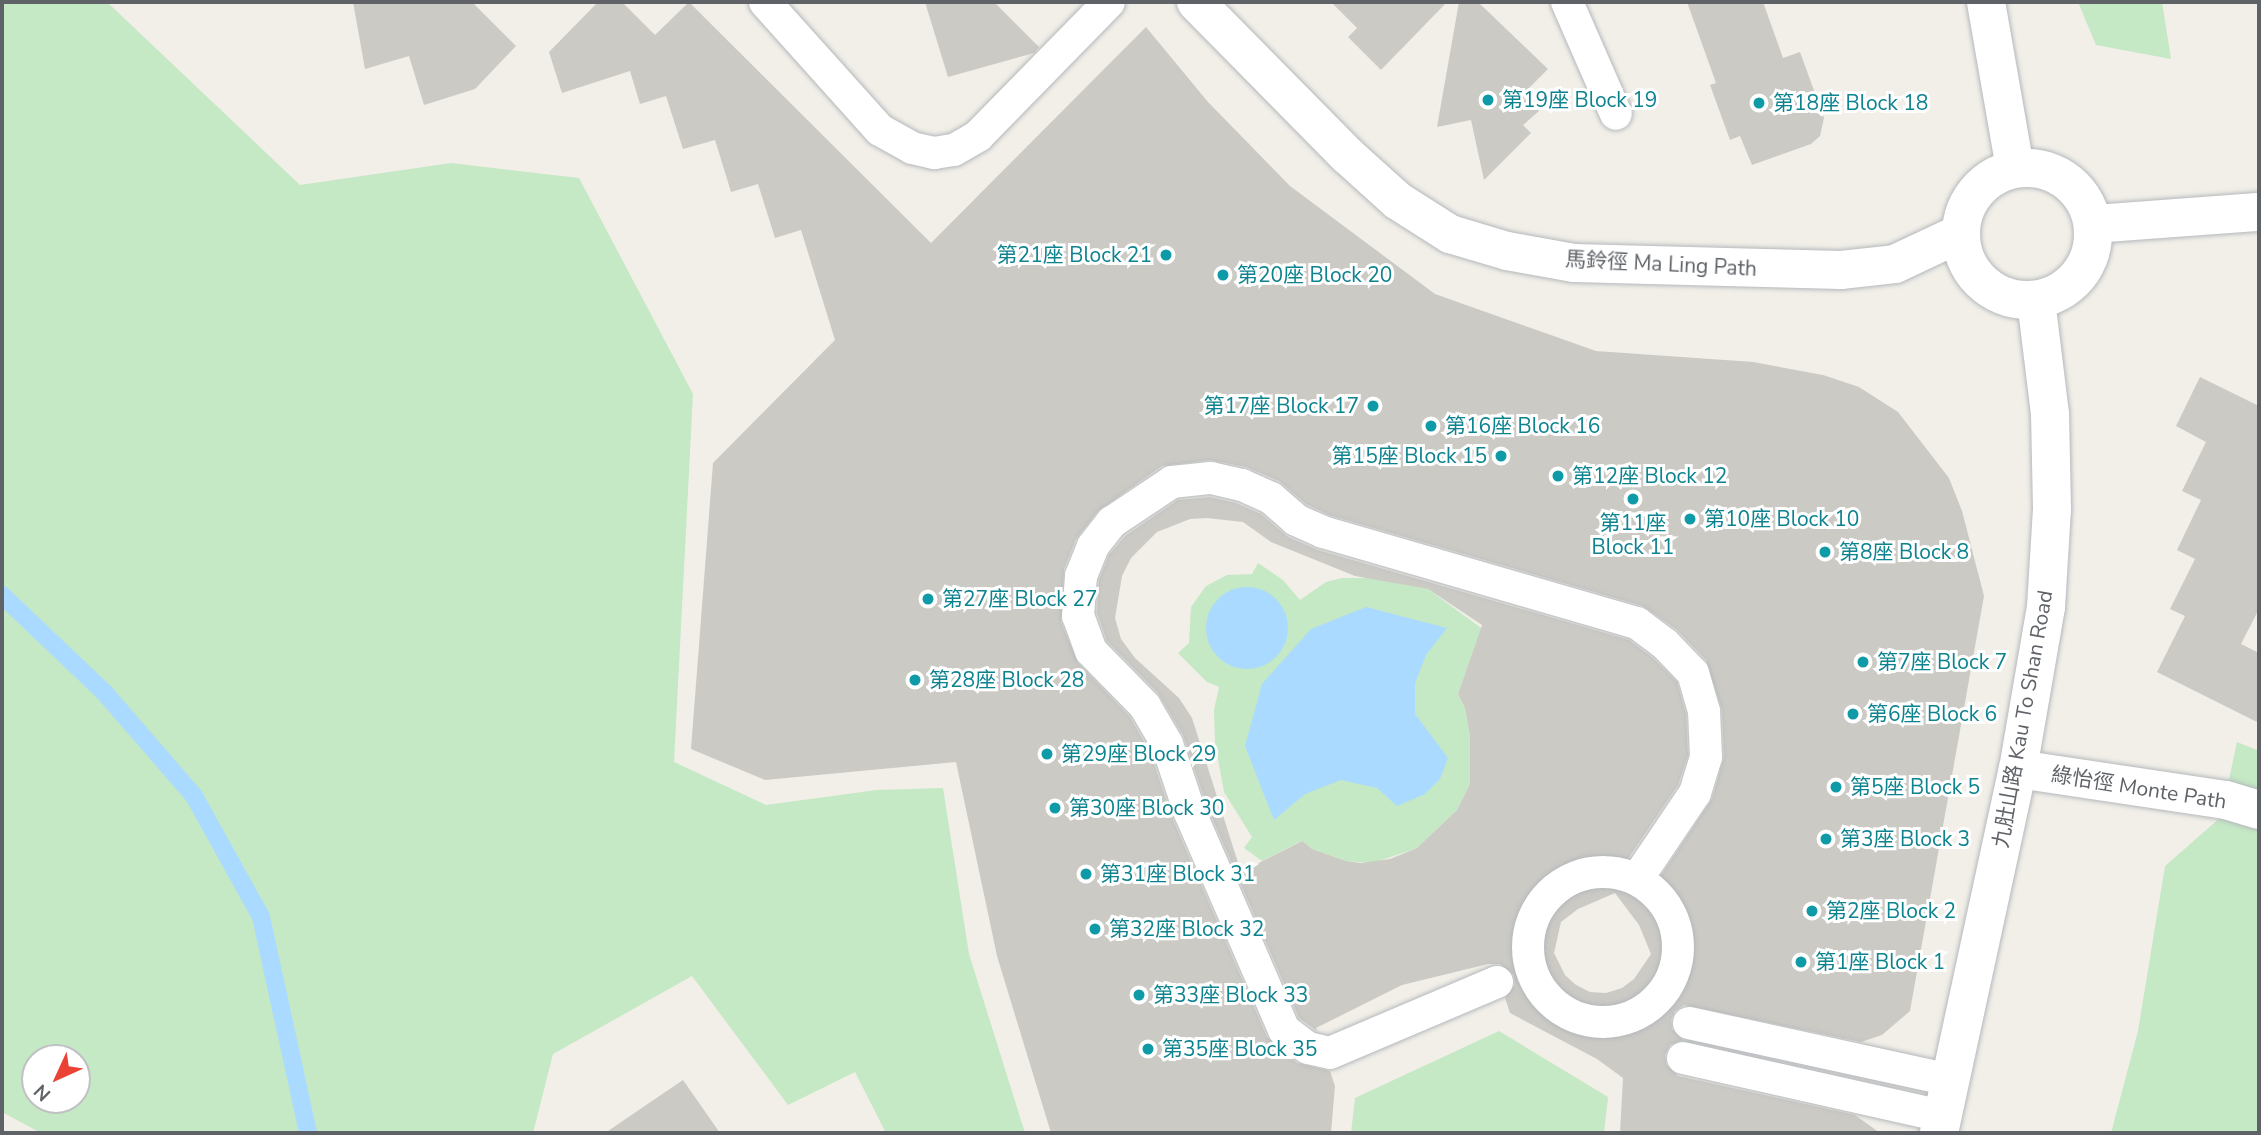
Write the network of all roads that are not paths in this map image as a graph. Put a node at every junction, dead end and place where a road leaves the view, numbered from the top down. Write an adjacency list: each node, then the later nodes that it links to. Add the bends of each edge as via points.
1 (765, 2): 4 (lane, via 880,130 912,148 934,153 954,150 978,136)
2 (1567, 2): 6 (lane)
3 (1986, 2): 7 (street)
4 (1096, 6)
5 (1210, 6): 10 (street, 馬鈴徑 Ma Ling Path, via 1278,88 1398,201 1450,234 1507,251 1598,264 1841,270 1895,264)
6 (1616, 114)
7 (2015, 169): 9 (street, via 2036,168 2074,187); 10 (street, via 1993,176 1976,191 1964,211)
8 (2259, 212): 9 (street)
9 (2094, 224): 11 (street, via 2094,246 2074,283 2057,295)
10 (1961, 233): 11 (street, via 1970,266 1993,292)
11 (2036, 300): 12 (street, 九肚山路 Kau To Shan Road, via 2050,414 2052,509 2046,607)
12 (2018, 769): 13 (street, 綠怡徑 Monte Path, via 2226,800); 18 (street, 九肚山路 Kau To Shan Road)
13 (2259, 810)
14 (1637, 879): 14 (lane, via 1657,893 1671,912 1678,960 1670,983 1656,1001 1634,1016 1609,1023 1582,1020 1559,1009 1540,989 1529,966 1527,940 1534,914 1548,894 1567,880 1590,872 1614,872); 15 (lane, via 1695,793 1706,757 1704,711 1693,673 1637,623 1322,531 1296,520 1271,498 1211,478 1172,482 1112,522 1093,546 1081,576 1078,616 1091,651 1145,706 1167,744 1190,813 1284,1030 1308,1048 1330,1053)
15 (1497, 982)
16 (1689, 1023): 18 (lane)
17 (1683, 1058): 18 (lane)
18 (1944, 1110)

